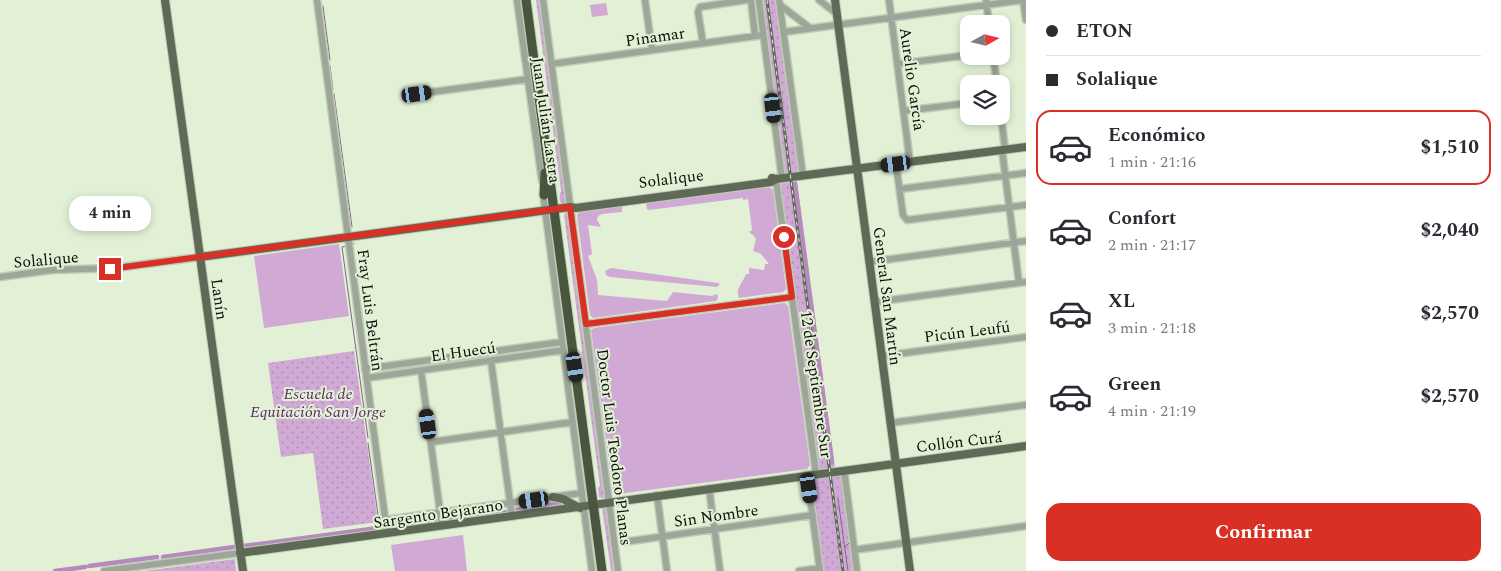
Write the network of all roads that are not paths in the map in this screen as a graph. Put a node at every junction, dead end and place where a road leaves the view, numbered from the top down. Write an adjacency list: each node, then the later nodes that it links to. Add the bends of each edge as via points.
1 (165, 0): 54 (main road, Lanín)
2 (317, 0): 51 (street, Fray Luis Beltrán)
3 (518, 0): 30 (street, Juan Julián Lastra)
4 (526, 0): 36 (highway)
5 (531, 0): 50 (highway)
6 (543, 0): 28 (street, Doctor Luis Teodoro Planas)
7 (645, 0): 26 (street)
8 (746, 0): 25 (street, via 700,7)
9 (751, 0): 24 (street)
10 (759, 0): 23 (street)
11 (819, 0): 17 (street)
12 (835, 0): 17 (main road, General San Martín)
13 (889, 0): 19 (street, Aurelio García)
14 (1023, 0): 16 (street); 18 (street)
15 (780, 2): 21 (street); 22 (street)
16 (986, 3): 19 (street)
17 (837, 14): 20 (main road, General San Martín)
18 (1026, 16)
19 (891, 18): 20 (street); 29 (street, Aurelio García)
20 (838, 25): 21 (street); 40 (main road, General San Martín)
21 (810, 28): 22 (street)
22 (784, 32): 43 (street)
23 (763, 35): 24 (street, Pinamar); 44 (street)
24 (756, 36): 25 (street, Pinamar)
25 (702, 43): 26 (street, Pinamar)
26 (652, 50): 28 (street, Pinamar)
27 (960, 56): 29 (street)
28 (551, 64): 48 (street, Doctor Luis Teodoro Planas)
29 (897, 64): 33 (street, Aurelio García)
30 (528, 79): 31 (street); 46 (street, Juan Julián Lastra)
31 (417, 94)
32 (960, 104): 33 (street)
33 (904, 111): 38 (street, Aurelio García)
34 (1002, 125): 37 (street)
35 (1026, 147): 37 (main road, Solalique)
36 (546, 148): 46 (highway); 50 (highway)
37 (1004, 150): 38 (main road, Solalique); 42 (street)
38 (910, 162): 39 (main road, Solalique)
39 (896, 164): 40 (main road, Solalique); 45 (street)
40 (857, 169): 43 (main road, Solalique); 55 (main road, General San Martín)
41 (1026, 173): 42 (street)
42 (1005, 175): 45 (street); 49 (street)
43 (803, 176): 44 (main road, Solalique)
44 (779, 179): 48 (main road, Solalique); 58 (street, 12 de Septiembre Sur)
45 (900, 189): 49 (street, via 905,220)
46 (544, 195): 50 (street, Juan Julián Lastra)
47 (1026, 205): 49 (street)
48 (570, 207): 50 (main road, Solalique); 60 (street, Doctor Luis Teodoro Planas)
49 (1009, 207): 53 (street)
50 (553, 209): 51 (main road, Solalique); 62 (street, Juan Julián Lastra); 85 (highway)
51 (348, 237): 54 (main road, Solalique); 66 (street, Fray Luis Beltrán)
52 (1026, 241): 53 (street)
53 (1014, 243): 55 (street); 57 (street)
54 (200, 257): 56 (street, Solalique); 98 (main road, Lanín)
55 (869, 262): 59 (main road, General San Martín)
56 (0, 277)
57 (1023, 282): 59 (street)
58 (792, 297): 60 (street); 77 (street, 12 de Septiembre Sur)
59 (875, 302): 64 (main road, General San Martín)
60 (586, 324): 83 (street, Doctor Luis Teodoro Planas)
61 (1026, 337): 64 (street, Picún Leufú)
62 (562, 342): 63 (street, Juan Julián Lastra); 66 (street, El Huecú)
63 (564, 350): 65 (street, El Huecú); 70 (street, Juan Julián Lastra)
64 (882, 356): 71 (main road, General San Martín)
65 (490, 361): 67 (street, El Huecú); 72 (street)
66 (365, 369): 68 (street, Fray Luis Beltrán)
67 (421, 370): 68 (street, El Huecú); 73 (street)
68 (366, 378): 89 (street, Fray Luis Beltrán)
69 (1026, 405): 71 (street)
70 (573, 422): 72 (street); 80 (street, Juan Julián Lastra)
71 (890, 423): 75 (main road, General San Martín)
72 (500, 432): 73 (street); 84 (street)
73 (431, 442): 86 (street)
74 (1026, 446): 75 (main road, Collón Curá)
75 (896, 463): 76 (main road, Sargento Bejarano); 96 (main road, General San Martín)
76 (844, 470): 77 (main road, Sargento Bejarano); 97 (street)
77 (816, 474): 78 (main road, Sargento Bejarano)
78 (807, 475): 79 (main road, Sargento Bejarano); 87 (street, 12 de Septiembre Sur)
79 (709, 488): 81 (main road, Sargento Bejarano); 92 (street)
80 (582, 494): 82 (street, Sargento Bejarano); 85 (street, Juan Julián Lastra)
81 (657, 496): 83 (main road, Sargento Bejarano); 94 (street)
82 (553, 497): 84 (street, Sargento Bejarano); 85 (main road)
83 (609, 502): 85 (main road, Sargento Bejarano); 105 (street, Doctor Luis Teodoro Planas)
84 (510, 503): 86 (street, Sargento Bejarano); 88 (street)
85 (589, 506): 88 (main road, Sargento Bejarano); 102 (street, Juan Julián Lastra); 103 (highway); 104 (highway)
86 (440, 513): 89 (street, Sargento Bejarano); 90 (street)
87 (813, 515): 92 (street, Sin Nombre); 99 (street, 12 de Septiembre Sur)
88 (512, 517): 90 (main road, Sargento Bejarano)
89 (385, 520): 93 (street, Fray Luis Beltrán)
90 (442, 526): 93 (main road, Sargento Bejarano)
91 (1026, 526): 96 (street)
92 (714, 529): 94 (street, Sin Nombre); 107 (street)
93 (387, 533): 98 (main road, Sargento Bejarano)
94 (663, 536): 95 (street, Sin Nombre); 106 (street)
95 (624, 542)
96 (906, 542): 97 (street); 110 (main road, General San Martín)
97 (854, 550): 109 (street)
98 (240, 553): 100 (street, Sargento Bejarano); 101 (main road, Lanín)
99 (820, 570): 108 (street)
100 (104, 571)
101 (243, 571)
102 (592, 571)
103 (602, 571)
104 (607, 571)
105 (618, 571)
106 (667, 571)
107 (720, 571)
108 (799, 571)
109 (857, 571)
110 (910, 571)

